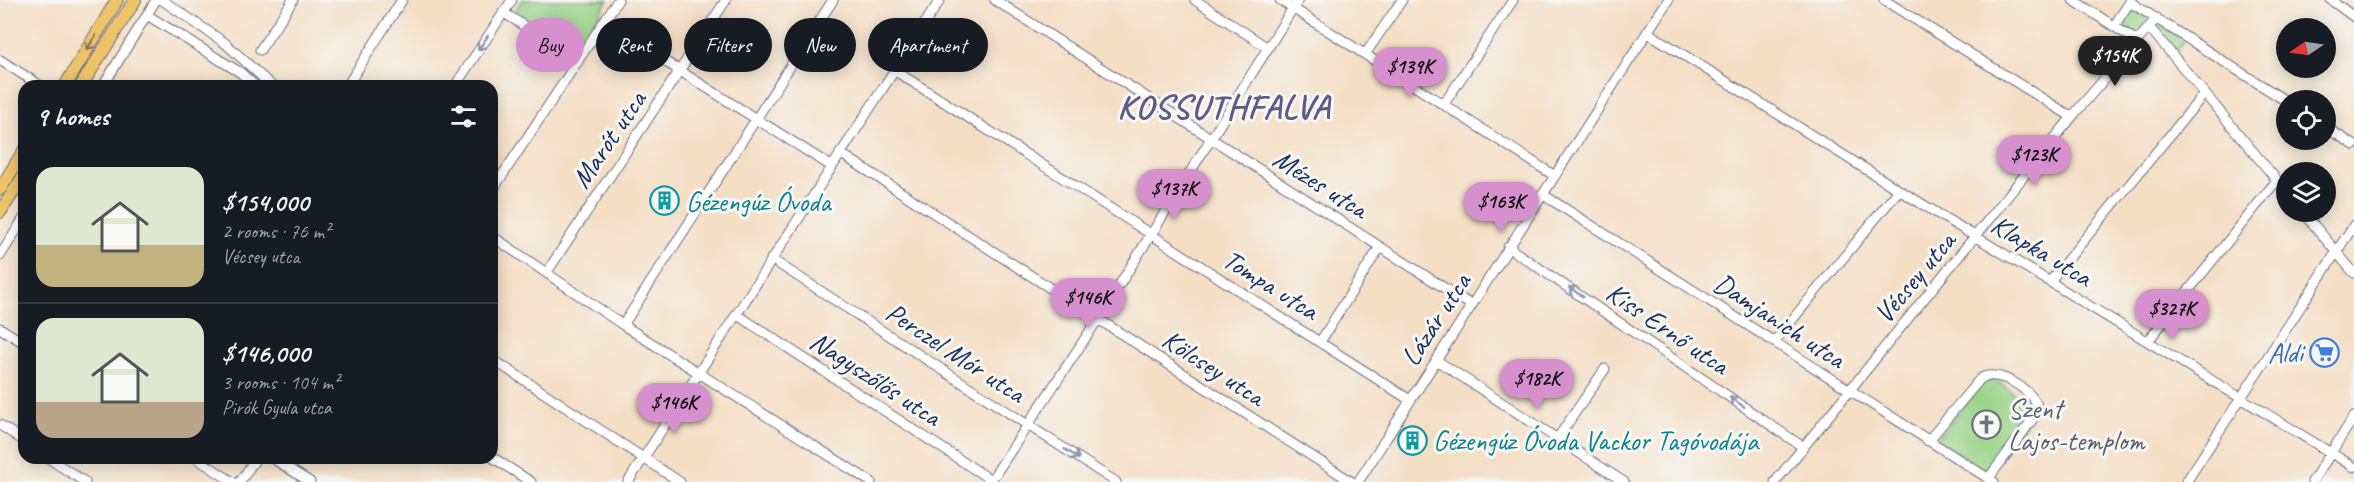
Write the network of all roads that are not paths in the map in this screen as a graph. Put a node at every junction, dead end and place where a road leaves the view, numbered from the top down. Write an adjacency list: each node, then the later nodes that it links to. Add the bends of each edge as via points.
1 (117, 0): 46 (main road, one-way to 46)
2 (135, 0): 47 (main road)
3 (156, 0): 24 (street)
4 (293, 0): 36 (street)
5 (402, 0): 51 (street)
6 (512, 0): 23 (street)
7 (618, 0): 26 (street)
8 (726, 0): 41 (street, Marót utca)
9 (833, 0): 57 (street)
10 (940, 0): 27 (street)
11 (995, 0): 59 (street, Mézes utca)
12 (1195, 0): 35 (street)
13 (1280, 0): 22 (street)
14 (1402, 0): 38 (street)
15 (1512, 0): 55 (street)
16 (1668, 0): 32 (street, Lázár utca)
17 (1884, 0): 56 (street)
18 (2073, 0): 30 (street)
19 (2331, 0): 25 (street)
20 (2130, 1): 28 (street); 30 (street)
21 (164, 2): 50 (street, via 225,43)
22 (1295, 4): 35 (street); 38 (street)
23 (503, 12): 29 (street); 52 (street, one-way to 52)
24 (147, 15): 48 (street); 49 (street)
25 (2354, 16)
26 (608, 18)
27 (928, 18)
28 (2157, 18): 31 (street, Vécsey utca); 54 (street)
29 (516, 21)
30 (2114, 26): 34 (street)
31 (2149, 27): 34 (street, Vécsey utca); 53 (street)
32 (1647, 32): 64 (street, Lázár utca); 70 (street, Klapka utca)
33 (596, 36): 37 (street)
34 (2137, 41): 56 (street, Vécsey utca)
35 (1268, 48): 59 (street)
36 (260, 50)
37 (584, 53)
38 (1365, 53): 55 (street)
39 (0, 60): 45 (street)
40 (672, 66): 41 (street)
41 (680, 71): 57 (street); 86 (street, Marót utca)
42 (571, 72): 67 (street)
43 (893, 72): 61 (street)
44 (897, 72): 77 (street, Tompa utca)
45 (31, 80)
46 (69, 80)
47 (85, 80)
48 (107, 80)
49 (249, 80)
50 (265, 80)
51 (351, 80)
52 (458, 80)
53 (2204, 94): 65 (street); 88 (street)
54 (2276, 95)
55 (1444, 104): 64 (street)
56 (2072, 117): 79 (street, Vécsey utca)
57 (756, 119): 63 (street); 92 (street)
58 (2336, 134): 60 (street)
59 (1209, 139): 77 (street); 81 (street, Mézes utca)
60 (2354, 145)
61 (840, 153): 63 (street); 91 (street, Kölcsey utca)
62 (18, 160): 69 (main road)
63 (831, 166): 85 (street)
64 (1555, 176): 71 (street, Lázár utca)
65 (2276, 179)
66 (2276, 181): 95 (street)
67 (498, 182)
68 (18, 185): 72 (main road)
69 (0, 189)
70 (1899, 190): 79 (street, Klapka utca); 97 (street)
71 (1542, 194): 82 (street, Lázár utca); 97 (street, Damjanich utca)
72 (0, 212)
73 (2312, 222): 83 (street)
74 (2354, 225): 83 (street)
75 (18, 228): 76 (street)
76 (15, 233): 78 (street); 84 (street)
77 (1150, 234): 91 (street); 96 (street, Tompa utca)
78 (18, 235)
79 (1976, 237): 88 (street, Klapka utca); 102 (street, Vécsey utca)
80 (498, 240): 86 (street)
81 (1380, 247): 89 (street, Mézes utca); 96 (street)
82 (1508, 247): 89 (street, Lázár utca); 111 (street, Kiss Ernő utca, one-way to 82)
83 (2337, 252): 87 (street); 103 (street)
84 (0, 256)
85 (771, 259): 90 (street); 107 (street, Perczel Mór utca)
86 (547, 272): 92 (street)
87 (2354, 273)
88 (2051, 280): 95 (street, Klapka utca)
89 (1471, 305): 98 (street, Lázár utca)
90 (736, 314): 101 (street); 121 (street, Nagyszőlős utca)
91 (1098, 320): 107 (street); 131 (street, Kölcsey utca)
92 (623, 325): 101 (street)
93 (0, 327): 94 (street)
94 (18, 340)
95 (2148, 341): 103 (street, Klapka utca)
96 (1320, 342): 104 (street, Tompa utca)
97 (1774, 342): 102 (street, Damjanich utca)
98 (1436, 360): 104 (street, Lázár utca); 109 (street)
99 (498, 363): 113 (street)
100 (1605, 369): 109 (street)
101 (698, 372): 113 (street); 129 (street)
102 (1849, 391): 110 (street, Damjanich utca); 111 (street, Vécsey utca)
103 (2241, 398): 112 (street, Klapka utca); 135 (street)
104 (1410, 400): 132 (street, Lázár utca)
105 (2354, 417): 112 (street)
106 (0, 425): 108 (street)
107 (1028, 426): 121 (street); 130 (street, Perczel Mór utca, one-way to 130)
108 (18, 437)
109 (1557, 439): 133 (street)
110 (1928, 441): 120 (street, Damjanich utca); 120 (street, via 1980,379 1990,374 2001,375 2033,397 2038,406 2036,417)
111 (1803, 447): 134 (street, Vécsey utca)
112 (2332, 453): 119 (street, Klapka utca); 136 (street)
113 (643, 458): 127 (street); 128 (street)
114 (498, 461): 126 (street)
115 (57, 464): 122 (street)
116 (205, 464): 123 (street)
117 (252, 464): 124 (street)
118 (282, 464): 125 (street)
119 (2354, 467)
120 (1991, 480)
121 (991, 481)
122 (85, 482)
123 (233, 482)
124 (240, 482)
125 (310, 482)
126 (531, 482)
127 (628, 482)
128 (680, 482)
129 (871, 482)
130 (1116, 482)
131 (1352, 482)
132 (1358, 482)
133 (1624, 482)
134 (1775, 482)
135 (2186, 482)
136 (2312, 482)

